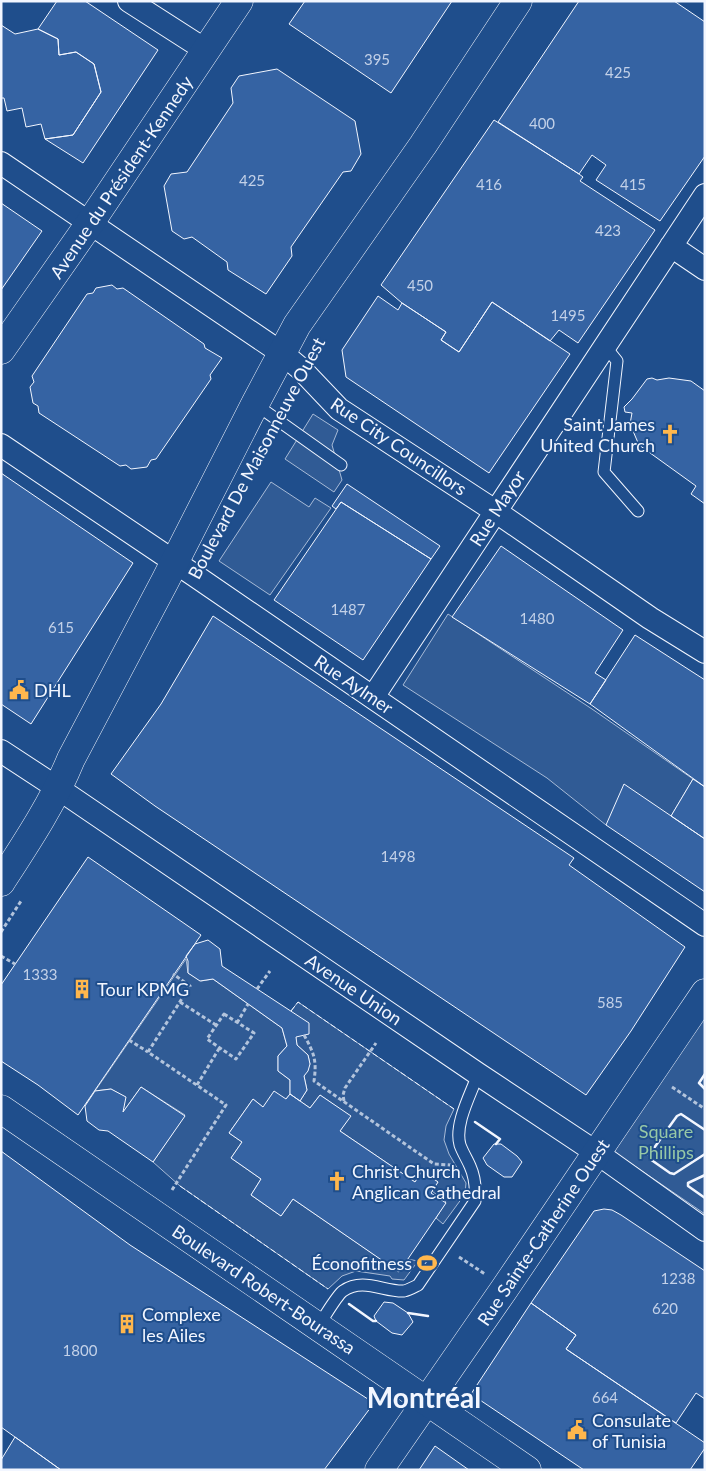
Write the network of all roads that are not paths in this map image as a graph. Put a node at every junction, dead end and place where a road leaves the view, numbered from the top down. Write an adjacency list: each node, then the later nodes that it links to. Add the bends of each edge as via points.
1 (129, 1): 4 (street)
2 (238, 1): 4 (street, Avenue du Président-Kennedy)
3 (518, 1): 12 (street, Boulevard De Maisonneuve Ouest, via 423,145 297,325)
4 (207, 51): 7 (street, Avenue du Président-Kennedy)
5 (1, 163): 7 (street, Rue City Councillors)
6 (705, 196): 8 (street, Rue Mayor)
7 (90, 223): 11 (street, Avenue du Président-Kennedy); 12 (street, Rue City Councillors)
8 (671, 246): 9 (street); 10 (street, Rue Mayor)
9 (705, 269)
10 (604, 346): 16 (street, Rue Mayor); 17 (lane, via 617,360 604,472)
11 (1, 350)
12 (283, 354): 13 (street, Boulevard De Maisonneuve Ouest); 16 (street, Rue City Councillors, via 339,408)
13 (255, 404): 15 (lane); 18 (street, Boulevard De Maisonneuve Ouest)
14 (1, 445): 18 (street, Rue Aylmer)
15 (341, 465)
16 (495, 511): 19 (street, Rue City Councillors); 20 (street, Rue Mayor)
17 (638, 511)
18 (175, 562): 20 (street, Rue Aylmer); 22 (street, Boulevard De Maisonneuve Ouest, via 71,759)
19 (705, 652)
20 (373, 697): 24 (street, Rue Aylmer)
21 (1, 751): 22 (street, Avenue Union)
22 (59, 788): 23 (street, Boulevard De Maisonneuve Ouest); 26 (street, Avenue Union)
23 (13, 888)
24 (705, 925)
25 (705, 994): 28 (street, Rue Sainte-Catherine Ouest)
26 (478, 1074): 28 (street, Avenue Union); 30 (lane, via 459,1131 460,1144 476,1189 475,1201 418,1285 406,1291 370,1284 343,1291)
27 (1, 1109): 30 (street, Boulevard Robert-Bourassa)
28 (597, 1153): 29 (street, Avenue Union); 31 (street, Rue Sainte-Catherine Ouest)
29 (705, 1230)
30 (318, 1326): 31 (street, Boulevard Robert-Bourassa)
31 (427, 1401): 32 (street, Rue Sainte-Catherine Ouest); 33 (street, Boulevard Robert-Bourassa)
32 (379, 1470)
33 (527, 1470)

